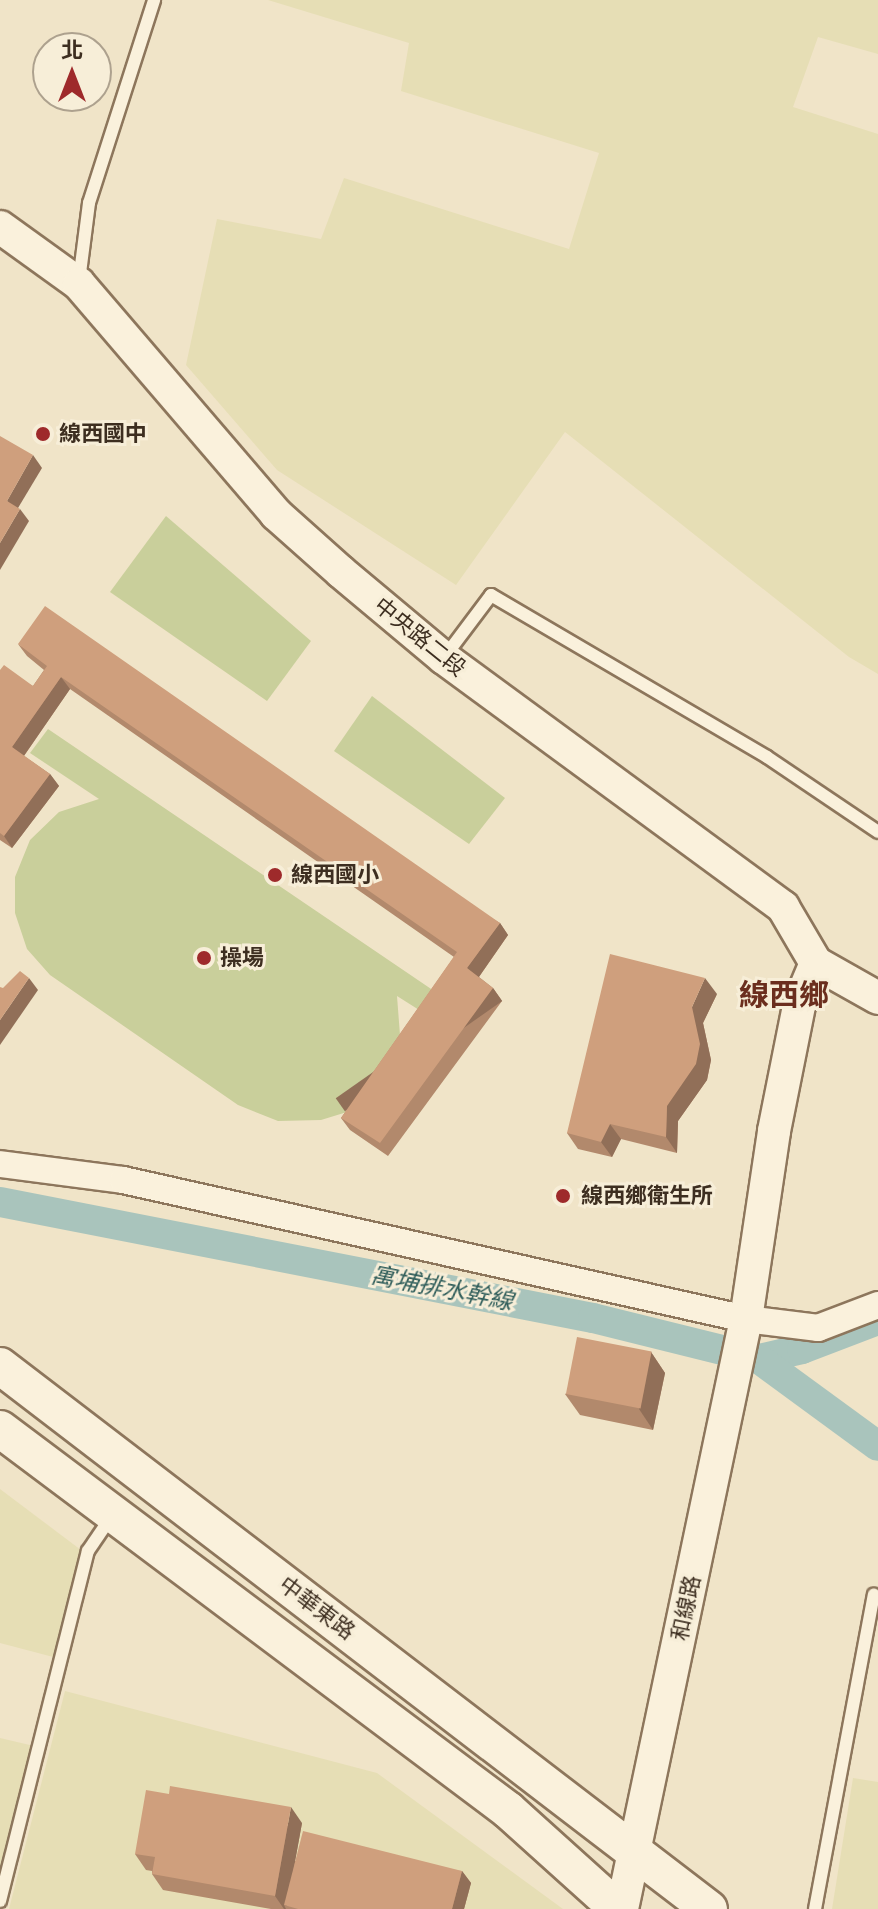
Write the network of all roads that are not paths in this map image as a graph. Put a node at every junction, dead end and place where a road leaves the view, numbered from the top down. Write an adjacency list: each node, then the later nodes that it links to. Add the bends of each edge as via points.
1 (154, 0): 3 (lane, via 89,203)
2 (0, 227): 3 (street, 中央路二段)
3 (79, 284): 4 (street, 中央路二段, via 276,514)
4 (444, 658): 5 (lane, via 491,595 767,757); 6 (street, 中央路二段, via 783,907)
5 (878, 832)
6 (816, 963): 7 (street); 10 (street, via 800,1001 774,1131)
7 (878, 998)
8 (0, 1164): 10 (street, via 123,1180)
9 (878, 1305): 10 (street, via 818,1328)
10 (746, 1319): 15 (street, 和線路)
11 (0, 1366): 15 (main road, 中華東路)
12 (0, 1429): 13 (main road)
13 (113, 1515): 16 (lane, via 88,1551); 17 (main road, via 508,1810)
14 (874, 1594): 19 (lane)
15 (634, 1849): 17 (street, 和線路); 18 (main road)
16 (0, 1901)
17 (620, 1909)
18 (709, 1909)
19 (815, 1909)

